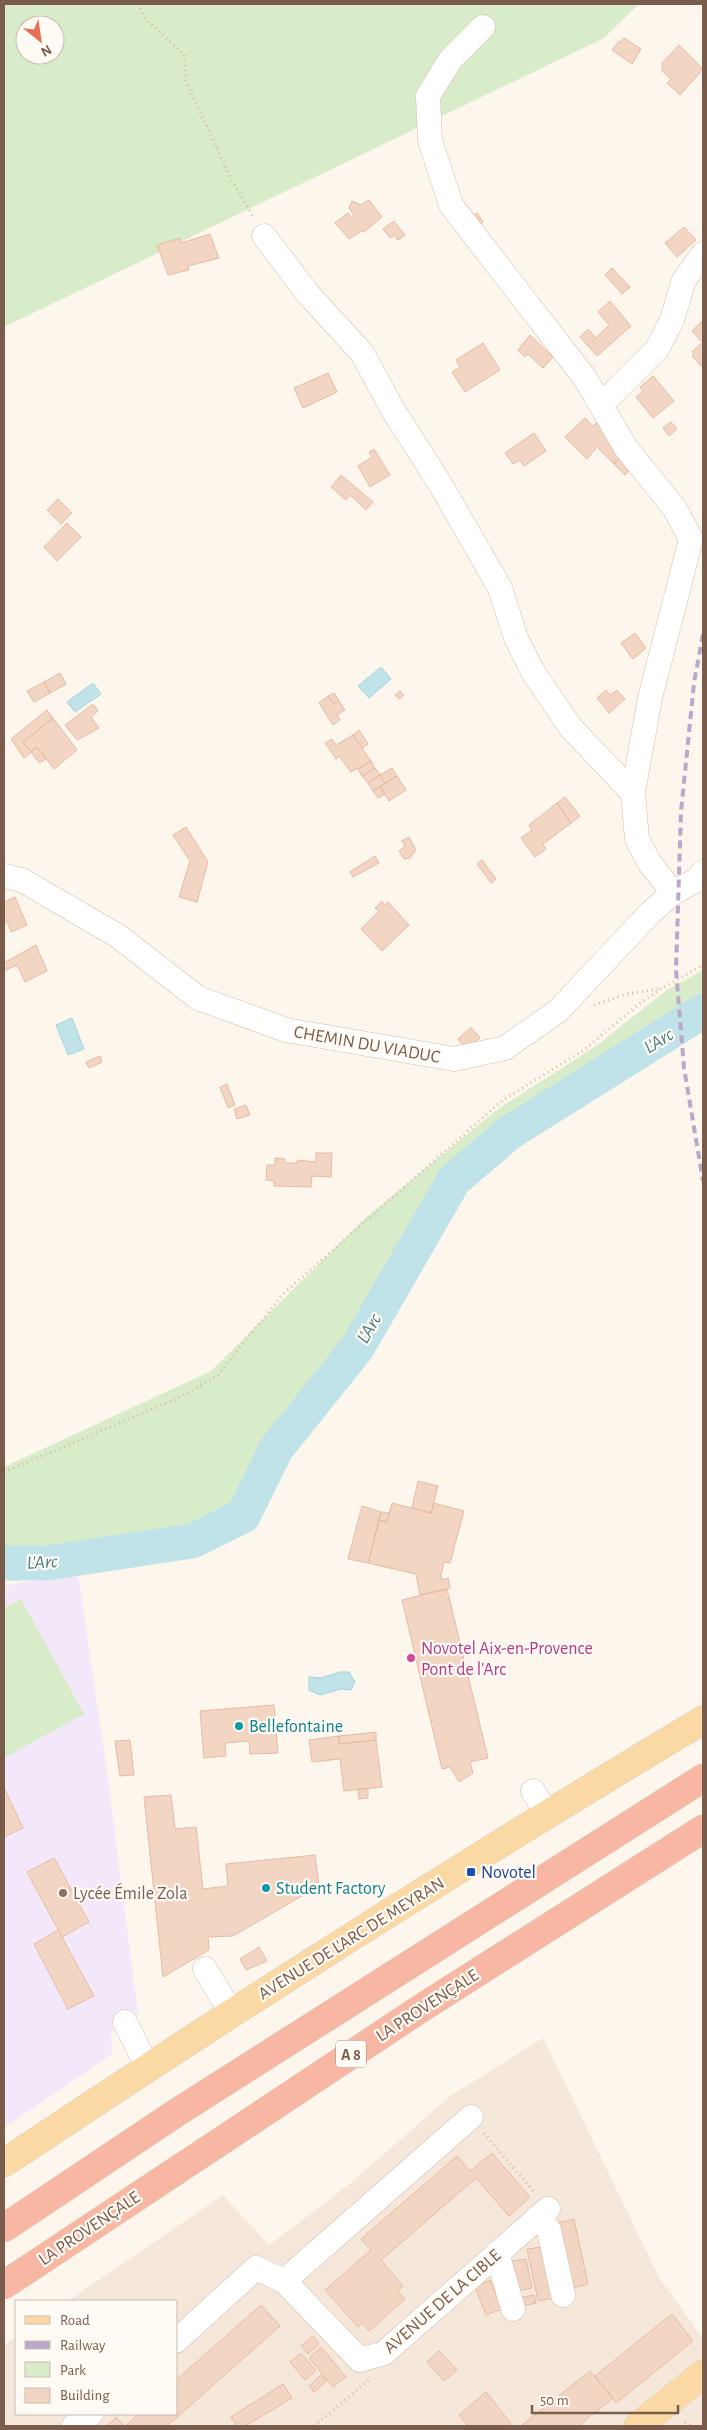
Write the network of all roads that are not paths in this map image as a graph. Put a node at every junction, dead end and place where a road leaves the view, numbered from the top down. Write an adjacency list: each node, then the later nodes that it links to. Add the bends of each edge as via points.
1 (483, 27): 4 (street, via 450,60 428,96 430,140 451,205 580,370)
2 (264, 236): 5 (street, via 309,295 362,353 500,588 516,638 533,672 571,728)
3 (703, 254): 4 (street, via 684,280 672,320 657,349)
4 (601, 405): 5 (street, via 626,448 675,509 691,539 650,698)
5 (633, 793): 8 (street, via 637,839 649,862)
6 (703, 872): 8 (street, CHEMIN DU VIADUC, via 698,879)
7 (4, 876): 8 (street, CHEMIN DU VIADUC, via 22,880 118,936 198,998 286,1030 454,1059 505,1048 558,1012 650,913)
8 (673, 893)
9 (703, 1720): 12 (main road, AVENUE DE L'ARC DE MEYRAN)
10 (703, 1778): 20 (highway, A 8, via 184,2108)
11 (533, 1791): 12 (street)
12 (546, 1814): 15 (main road, AVENUE DE L'ARC DE MEYRAN)
13 (703, 1829): 23 (highway, LA PROVENÇALE / A 8, via 414,2013)
14 (205, 1969): 15 (street)
15 (232, 2014): 17 (main road, AVENUE DE L'ARC DE MEYRAN)
16 (125, 2022): 17 (street)
17 (148, 2068): 19 (main road, AVENUE DE L'ARC DE MEYRAN)
18 (471, 2117): 22 (street)
19 (4, 2163)
20 (4, 2228)
21 (497, 2253): 22 (street, AVENUE DE LA CIBLE, via 384,2353 360,2360); 24 (street, AVENUE DE LA CIBLE, via 543,2213); 25 (street)
22 (284, 2281): 26 (street, AVENUE DE LA CIBLE, via 256,2268)
23 (4, 2285)
24 (564, 2295)
25 (513, 2309)
26 (178, 2339)
27 (703, 2374): 32 (main road)
28 (703, 2397): 30 (main road)
29 (90, 2415): 31 (street)
30 (676, 2424)
31 (74, 2426)
32 (638, 2426)

